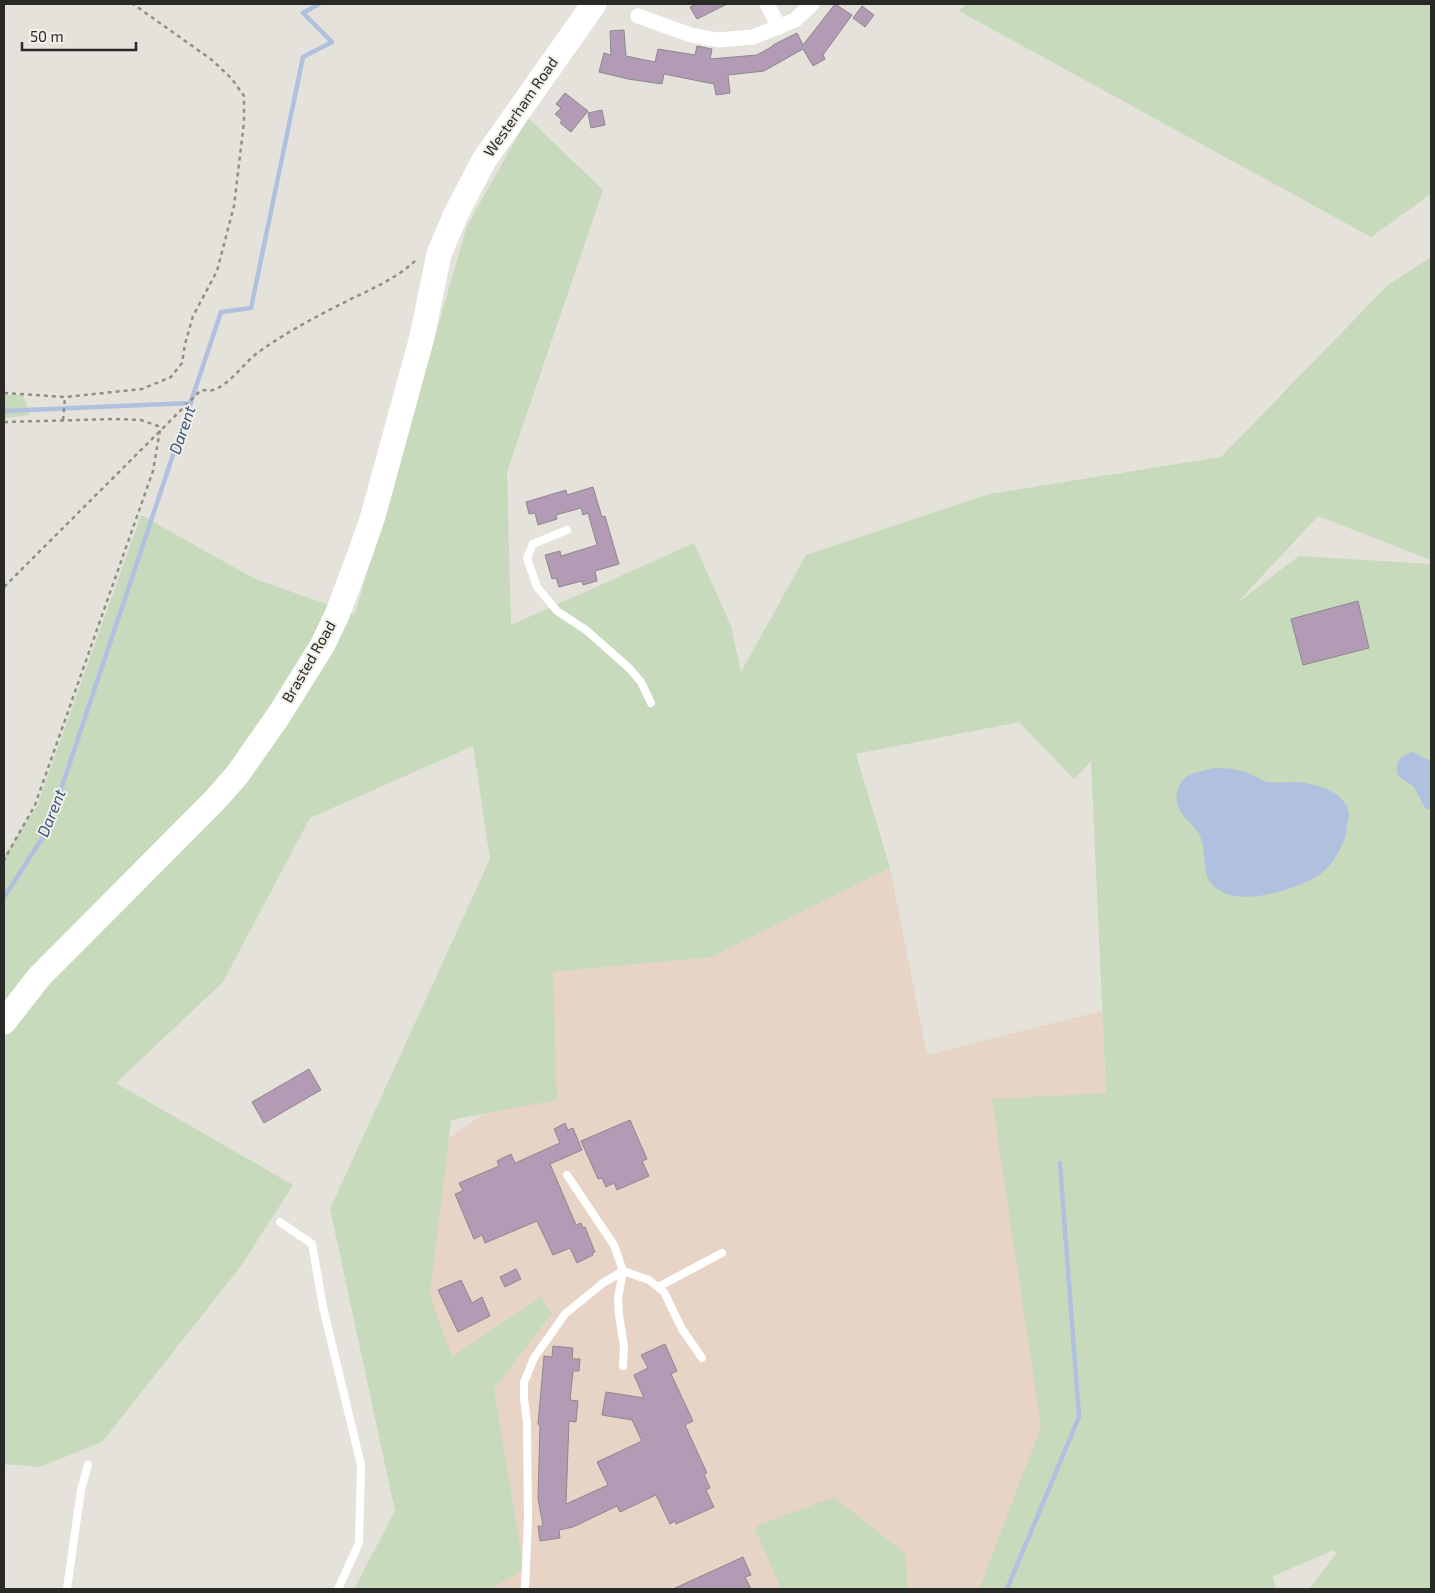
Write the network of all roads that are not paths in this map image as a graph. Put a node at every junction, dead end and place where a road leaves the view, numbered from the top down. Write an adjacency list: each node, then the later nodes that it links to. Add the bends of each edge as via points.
1 (594, 4): 6 (main road, Westerham Road, via 484,160)
2 (767, 4): 5 (street)
3 (812, 4): 5 (street, via 795,20)
4 (638, 16): 5 (street, via 691,35 718,40 753,37)
5 (779, 27)
6 (456, 214): 9 (main road, Brasted Road, via 439,254 422,337 373,516 322,646 274,723 237,774 39,977)
7 (567, 530): 8 (lane, via 533,544 526,558 537,587 558,611 586,630 629,668 641,682)
8 (651, 703)
9 (4, 1022)
10 (567, 1175): 13 (lane, via 614,1245)
11 (280, 1222): 19 (lane, via 312,1244 322,1307 361,1465 359,1543)
12 (722, 1253): 14 (lane)
13 (623, 1271): 14 (lane, via 650,1280); 16 (lane, via 618,1298); 20 (lane, via 565,1314 534,1358 524,1382 528,1519)
14 (658, 1287): 15 (lane)
15 (702, 1358)
16 (623, 1366)
17 (88, 1465): 18 (lane, via 81,1490)
18 (67, 1589)
19 (338, 1589)
20 (525, 1589)

